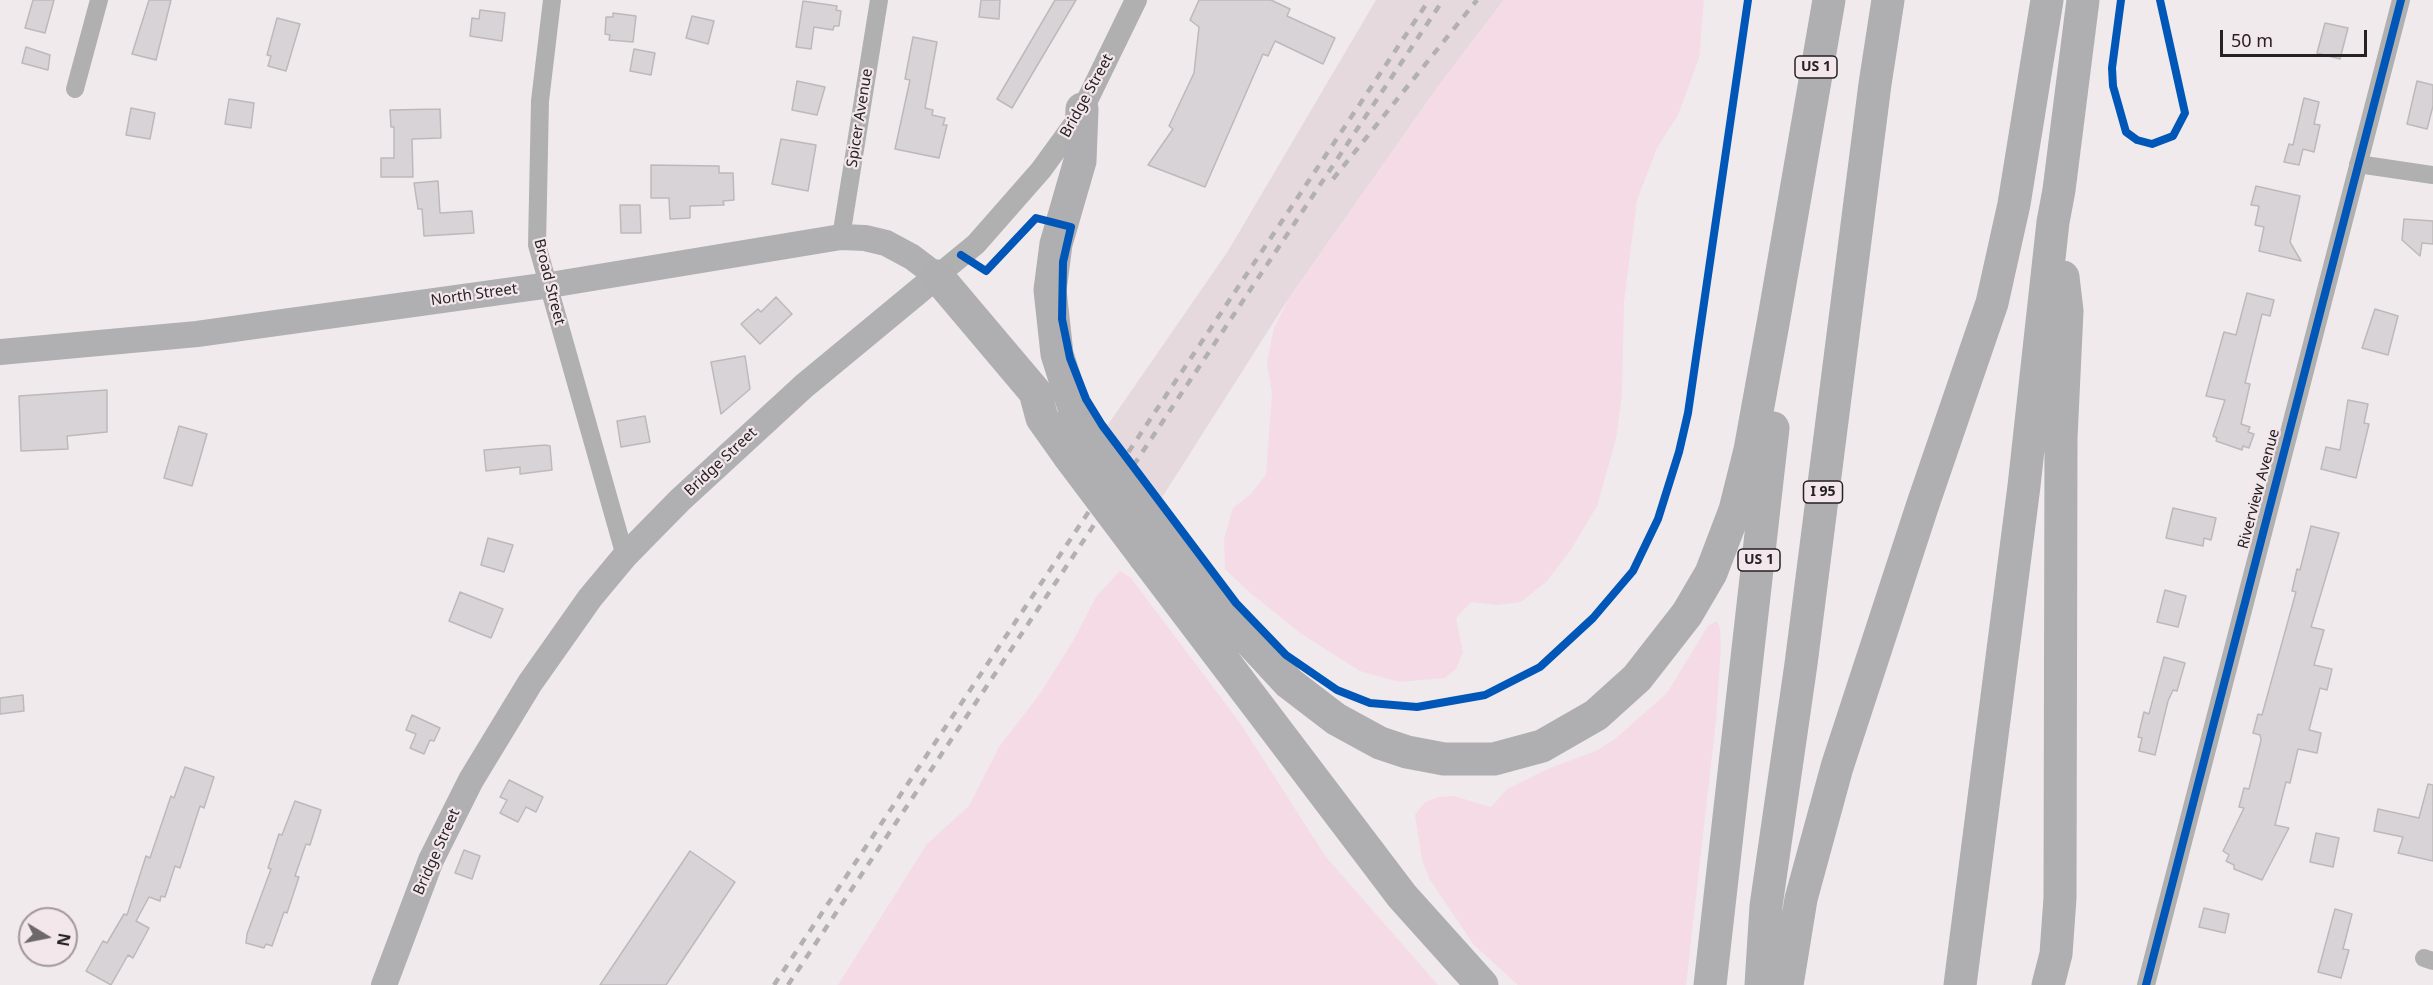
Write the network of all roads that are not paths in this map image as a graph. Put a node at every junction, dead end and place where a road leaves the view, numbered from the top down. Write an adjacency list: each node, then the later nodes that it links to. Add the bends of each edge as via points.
1 (99, 0): 10 (street)
2 (552, 0): 18 (street, Broad Street, via 540,101 537,182 537,245)
3 (879, 0): 16 (street, Spicer Avenue)
4 (1136, 0): 11 (street, Bridge Street)
5 (1829, 0): 12 (highway, US 1)
6 (1888, 0): 26 (highway, I 95, via 1766,906)
7 (2401, 0): 13 (street, Riverview Avenue)
8 (2047, 4): 27 (highway, via 2014,204 1992,303 1837,767 1801,899)
9 (2082, 6): 15 (highway)
10 (75, 89)
11 (1082, 109): 17 (street, Bridge Street, via 1041,170 976,244); 20 (highway, via 1080,161 1056,244 1050,296 1058,354)
12 (1806, 134): 21 (highway, via 1750,450 1723,544 1700,594 1664,646 1620,696 1580,727 1536,749 1476,760 1418,754 1372,739 1326,713 1276,669); 25 (highway, US 1)
13 (2358, 164): 14 (street); 30 (street, Riverview Avenue)
14 (2433, 175)
15 (2053, 222): 28 (highway); 29 (highway, via 2067,311 2061,438 2060,898 2056,954)
16 (841, 237): 17 (main road, North Street, via 886,243 912,256); 18 (main road, North Street)
17 (937, 276): 20 (highway, via 1035,392 1042,418); 22 (main road, Bridge Street, via 804,386)
18 (550, 285): 19 (main road, North Street, via 197,334); 22 (street, Broad Street)
19 (0, 352)
20 (1077, 434): 21 (highway, bridge)
21 (1154, 543): 24 (highway, via 1407,904)
22 (625, 556): 23 (main road, Bridge Street, via 530,683 471,780 431,861)
23 (384, 985)
24 (1482, 985)
25 (1710, 985)
26 (1761, 985)
27 (1787, 985)
28 (1960, 985)
29 (2048, 985)
30 (2146, 985)

